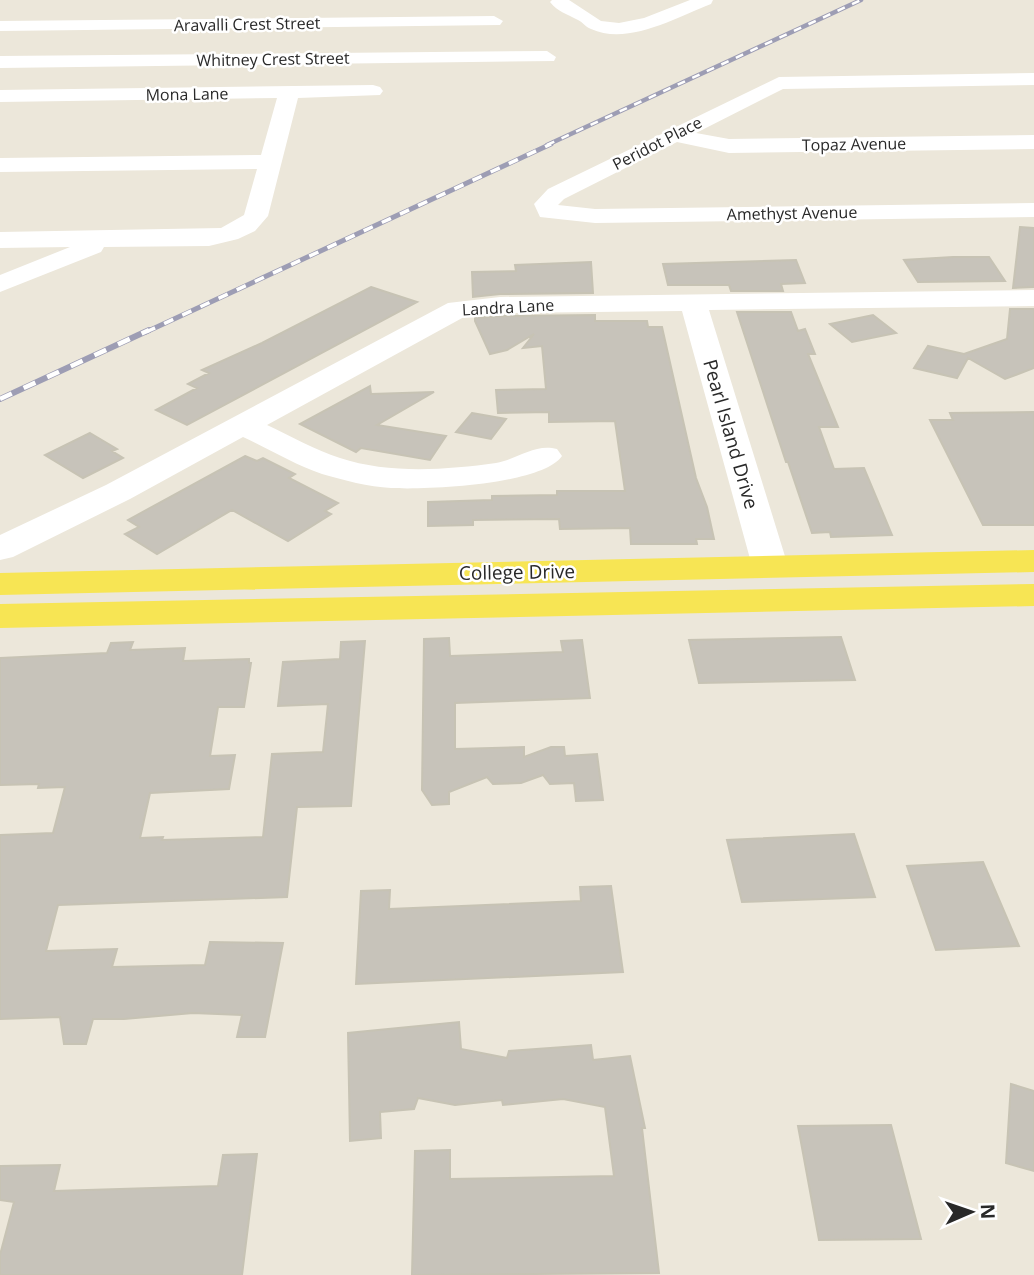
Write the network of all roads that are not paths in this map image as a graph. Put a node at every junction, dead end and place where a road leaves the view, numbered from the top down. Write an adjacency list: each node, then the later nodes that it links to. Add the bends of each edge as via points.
1 (561, 0): 4 (street, via 573,13)
2 (569, 0): 4 (street, via 587,12)
3 (705, 0): 4 (street, via 638,25 595,25)
4 (584, 16)
5 (0, 26): 6 (street, Aravalli Crest Street, via 329,14 494,15)
6 (498, 57): 7 (street, Whitney Crest Street); 8 (street, Whitney Crest Street)
7 (547, 57)
8 (0, 62)
9 (1034, 79): 13 (street, Peridot Place, via 779,83)
10 (373, 92): 11 (street, Mona Lane)
11 (289, 93): 12 (street, Mona Lane); 15 (street)
12 (0, 96)
13 (674, 135): 14 (street, Topaz Avenue, via 721,146); 18 (street, Peridot Place, via 556,194 546,204)
14 (1034, 142)
15 (271, 162): 16 (street); 19 (street, via 256,216 239,230 209,238)
16 (0, 165)
17 (1034, 210): 18 (street, Amethyst Avenue, via 595,216)
18 (549, 212)
19 (113, 239): 20 (street); 21 (street)
20 (0, 240)
21 (0, 284)
22 (1034, 298): 23 (street, Landra Lane)
23 (693, 303): 24 (street, Landra Lane, via 458,309); 29 (street, Pearl Island Drive)
24 (242, 425): 25 (street, via 331,466 387,478 503,472); 26 (street, Landra Lane)
25 (546, 456)
26 (0, 549)
27 (1034, 561): 28 (main road, College Drive)
28 (953, 562): 29 (main road, College Drive); 32 (main road)
29 (770, 566): 30 (main road, College Drive)
30 (0, 584)
31 (1034, 595): 32 (main road, College Drive)
32 (980, 596): 33 (main road, College Drive)
33 (0, 616)

